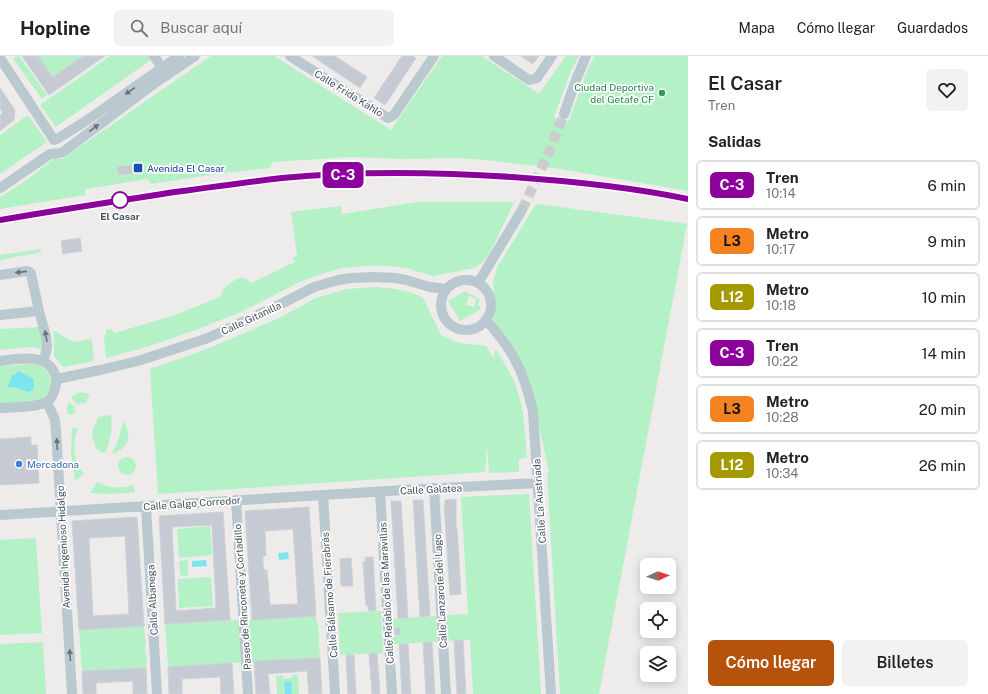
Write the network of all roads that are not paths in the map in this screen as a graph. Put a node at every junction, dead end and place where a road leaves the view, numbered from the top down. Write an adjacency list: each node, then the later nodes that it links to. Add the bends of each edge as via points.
1 (154, 56): 10 (street)
2 (180, 56): 10 (street)
3 (195, 56): 13 (street, one-way to 3)
4 (290, 56): 5 (street, Calle Frida Kahlo, via 388,118 394,115)
5 (434, 56)
6 (494, 56): 7 (street, via 529,80 537,78)
7 (552, 56)
8 (586, 56): 11 (street)
9 (2, 58): 12 (street)
10 (162, 68): 12 (street, one-way to 12)
11 (564, 114)
12 (55, 140): 13 (street, via 60,139 64,142 66,147); 14 (street, via 46,150)
13 (61, 152): 15 (street, via 50,154)
14 (0, 182)
15 (0, 188)
16 (522, 210): 18 (street)
17 (0, 275): 20 (street, one-way to 17, via 30,272)
18 (478, 283): 19 (street, via 462,280 454,282); 22 (street, via 490,298 490,312)
19 (446, 289): 22 (street, via 440,304 444,318 449,324 468,330 476,328); 25 (street, Calle Gitanilla, via 395,278 338,280 314,287 208,338 138,361)
20 (39, 311): 21 (street); 24 (street, one-way to 20, via 47,340)
21 (0, 315)
22 (486, 320): 28 (street, Calle La Austriada, via 514,357 527,388 533,411)
23 (0, 361): 24 (street)
24 (42, 361): 25 (street, via 53,370)
25 (57, 379): 26 (street, via 52,396)
26 (47, 402): 27 (street, via 38,406); 34 (street, Avenida Ingenioso Hidalgo, one-way to 26, via 56,425)
27 (0, 408)
28 (538, 482): 29 (street, Calle Galatea); 42 (street, Calle La Austriada)
29 (434, 488): 30 (street, Calle Galatea); 41 (street, Calle Lanzarote del Lago)
30 (380, 492): 31 (street, Calle Galatea); 40 (street, Calle Retablo de las Maravillas)
31 (323, 495): 32 (street, Calle Galgo Corredor); 39 (street, Calle Bálsamo de Fierabrás)
32 (236, 500): 33 (street, Calle Galgo Corredor); 38 (street, Paseo de Rinconete y Cortadillo)
33 (146, 506): 34 (street, Calle Galgo Corredor); 37 (street, Calle Albanega)
34 (61, 510): 35 (street, Calle Galgo Corredor); 36 (street, Avenida Ingenioso Hidalgo, one-way to 34)
35 (0, 515)
36 (72, 694)
37 (157, 694)
38 (248, 694)
39 (335, 694)
40 (392, 694)
41 (446, 694)
42 (551, 694)

